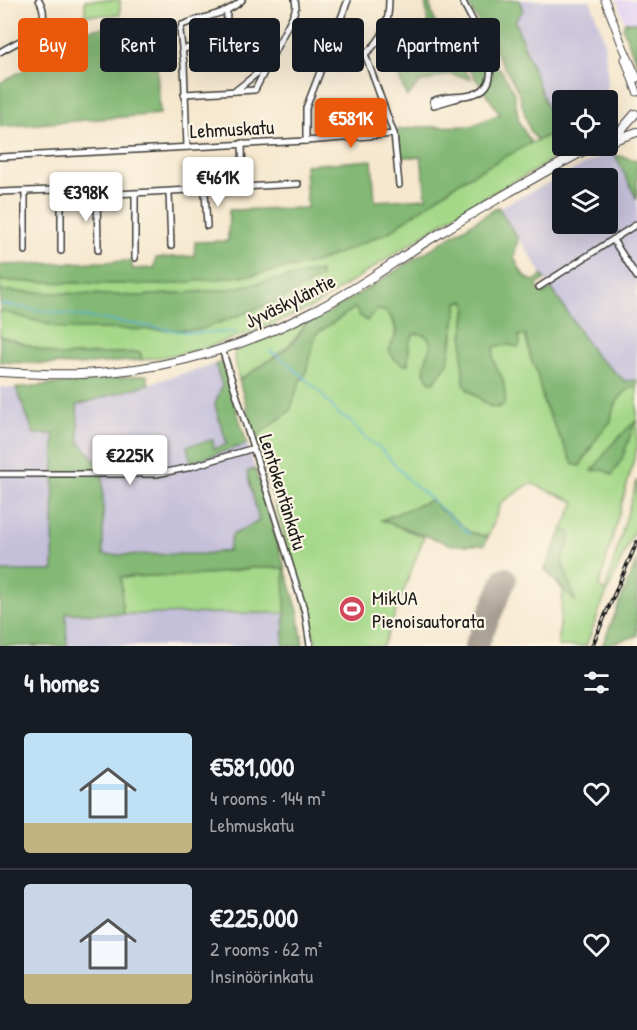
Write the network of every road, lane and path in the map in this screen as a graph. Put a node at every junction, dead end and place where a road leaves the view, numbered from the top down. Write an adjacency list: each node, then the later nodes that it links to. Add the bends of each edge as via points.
1 (39, 0): 13 (street, via 44,20 37,32)
2 (243, 0): 8 (street)
3 (295, 0): 10 (street, via 294,13)
4 (348, 0): 9 (street)
5 (389, 0): 14 (street, via 388,18 377,44)
6 (462, 0): 22 (street, via 492,61 488,83 482,90)
7 (605, 0): 11 (main road)
8 (227, 11): 12 (street, via 226,33); 12 (street, via 182,25)
9 (341, 18)
10 (280, 41)
11 (621, 42): 18 (main road); 20 (main road)
12 (182, 50): 21 (street)
13 (0, 52)
14 (365, 54): 26 (street)
15 (259, 72): 19 (street)
16 (264, 72): 19 (street, via 255,90)
17 (320, 72): 28 (street, via 306,108)
18 (637, 78)
19 (234, 92): 21 (street)
20 (637, 92)
21 (184, 94): 30 (street)
22 (458, 98)
23 (636, 112): 24 (highway); 25 (highway)
24 (637, 130): 27 (highway)
25 (618, 132)
26 (394, 134): 28 (street, Lehmuskatu); 36 (street)
27 (618, 139)
28 (306, 141): 29 (street, Lehmuskatu)
29 (242, 143): 30 (street, Lehmuskatu); 37 (street)
30 (187, 147): 33 (street, Lehmuskatu)
31 (575, 156): 34 (highway, Jyväskyläntie)
32 (578, 156): 34 (highway, Jyväskyläntie)
33 (0, 157)
34 (562, 163): 55 (highway, Jyväskyläntie, via 507,192 314,312)
35 (298, 184): 37 (street)
36 (399, 185)
37 (243, 188): 39 (street)
38 (25, 191): 40 (street); 42 (street, via 52,190); 51 (street)
39 (205, 191): 41 (street); 46 (street)
40 (0, 192)
41 (169, 193): 43 (street); 48 (street)
42 (61, 194): 44 (street); 49 (street)
43 (135, 194): 44 (street); 52 (street)
44 (97, 195): 50 (street)
45 (637, 224): 47 (street)
46 (207, 226)
47 (613, 240): 53 (street); 54 (street)
48 (171, 246)
49 (61, 250)
50 (98, 250)
51 (25, 251)
52 (135, 258)
53 (637, 277)
54 (538, 287)
55 (222, 349): 56 (highway, Jyväskyläntie, via 108,372); 57 (street, Lentokentänkatu)
56 (0, 372)
57 (254, 448): 58 (street, via 156,474); 59 (street, Lentokentänkatu, via 305,612)
58 (0, 474)
59 (310, 646)

